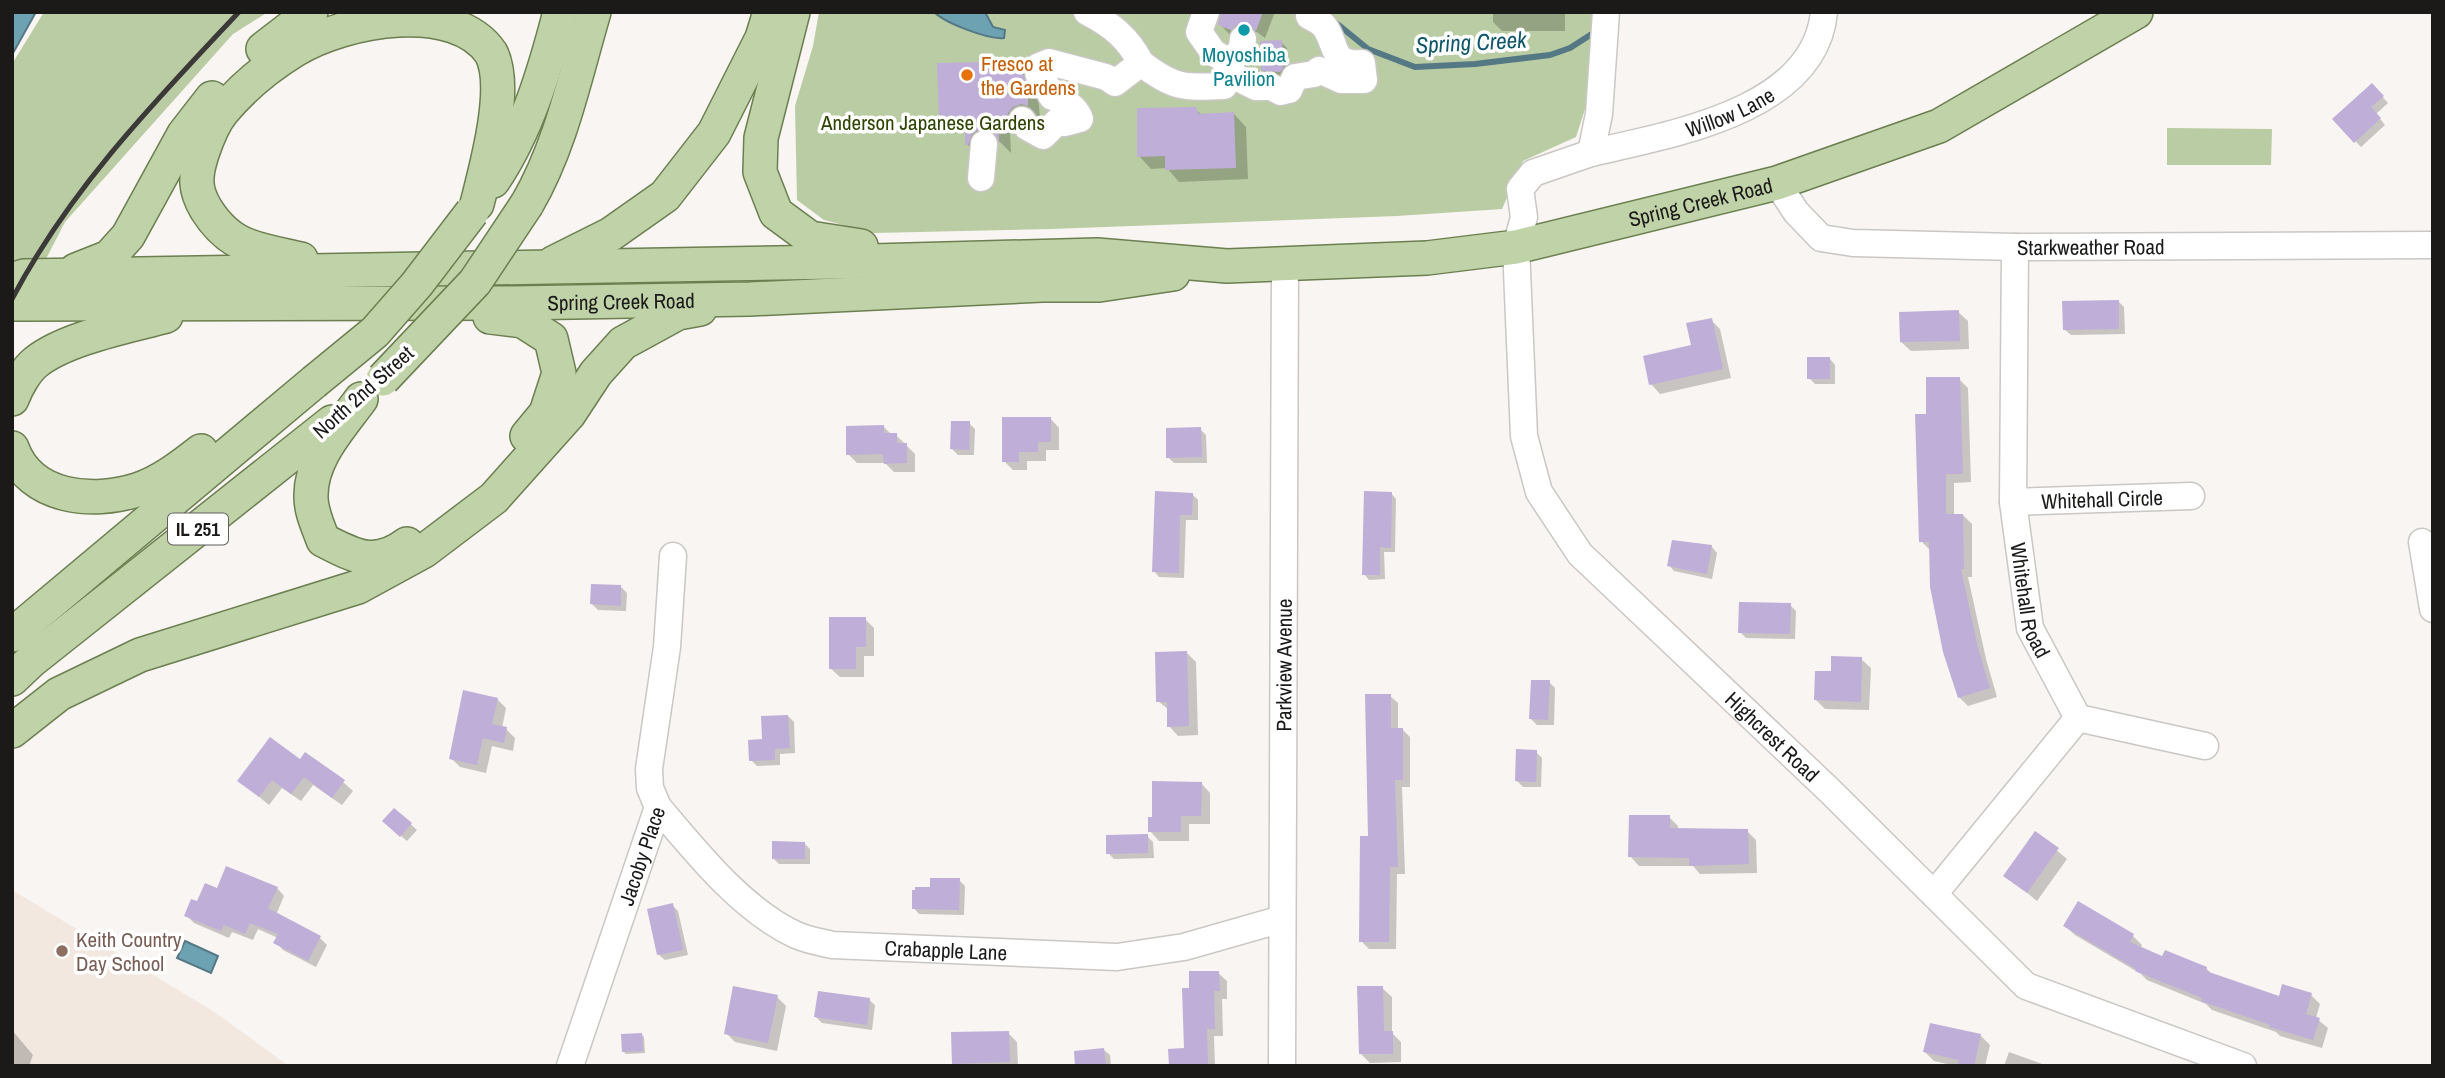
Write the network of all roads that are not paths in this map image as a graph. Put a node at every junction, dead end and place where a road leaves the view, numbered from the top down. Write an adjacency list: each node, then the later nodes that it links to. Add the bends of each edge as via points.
1 (312, 12): 31 (main road, via 243,65 208,102 184,134 128,236 109,257)
2 (560, 12): 22 (main road, North 2nd Street / IL 251, via 545,65 508,159)
3 (594, 12): 21 (main road, North 2nd Street / IL 251)
4 (612, 12): 21 (main road, via 572,136)
5 (771, 12): 28 (main road, via 714,133 665,196 611,234)
6 (793, 12): 26 (main road, via 761,138 760,172 776,213 810,238 868,247)
7 (1087, 12): 14 (street, via 1124,36)
8 (1206, 12): 15 (street, via 1199,32)
9 (1310, 12): 15 (street, via 1342,60 1362,63 1364,80 1341,80 1318,70 1295,77 1289,90 1281,92 1256,87)
10 (1606, 12): 18 (street, via 1599,114)
11 (1824, 12): 18 (street, Willow Lane, via 1816,41 1798,71 1741,111)
12 (2136, 12): 20 (main road, Spring Creek Road, via 1938,126)
13 (1243, 39): 15 (street, via 1241,52)
14 (1141, 63): 15 (street, via 1161,79 1188,88 1224,86); 16 (street, via 1115,83 1049,62 1039,65 1037,73 1052,97 1069,105 1080,120 1058,121 1043,136)
15 (1228, 67)
16 (1022, 120)
17 (984, 144): 19 (street)
18 (1591, 153): 24 (street, Willow Lane, via 1533,173 1525,181 1520,190 1524,217)
19 (981, 178)
20 (1776, 183): 24 (main road, Spring Creek Road); 25 (street, Starkweather Road, via 1821,238 1853,243)
21 (534, 191): 38 (main road, North 2nd Street / IL 251, bridge, via 475,282)
22 (475, 208): 30 (main road, via 491,145 498,75 491,53 477,34 455,19 399,14 331,31 297,49 247,86 222,113 196,174 199,198 226,233 248,246); 37 (main road, North 2nd Street / IL 251, bridge, via 375,332)
23 (2433, 245): 25 (street, Starkweather Road)
24 (1516, 247): 27 (main road, Spring Creek Road, via 1427,258); 52 (street, Highcrest Road, via 1524,436 1539,492 1580,554)
25 (2015, 247): 42 (street, Whitehall Road)
26 (1097, 255): 28 (main road, Spring Creek Road); 29 (main road, Spring Creek Road)
27 (1285, 265): 29 (main road, Spring Creek Road); 53 (street, Parkview Avenue)
28 (547, 267): 30 (main road, Spring Creek Road)
29 (1227, 267): 33 (main road, Spring Creek Road, via 1099,285)
30 (362, 269): 31 (main road, Spring Creek Road)
31 (58, 276): 32 (main road, Spring Creek Road)
32 (12, 280)
33 (750, 299): 34 (main road, Spring Creek Road); 49 (main road, via 678,313 623,343 569,414 494,498 424,551 358,587 140,654 59,694)
34 (434, 303): 36 (main road, Spring Creek Road); 38 (main road, via 523,321 551,339 559,373 546,413 483,486 392,555 358,557 323,540 310,496 318,461)
35 (12, 304): 36 (main road, Spring Creek Road)
36 (211, 305): 39 (main road, via 75,341 36,362)
37 (314, 382): 40 (main road, via 232,428 173,473 138,490 99,498 60,494 40,483); 46 (main road, North 2nd Street / IL 251)
38 (372, 389): 47 (main road, North 2nd Street / IL 251)
39 (12, 398)
40 (12, 448)
41 (2191, 496): 42 (street, Whitehall Circle)
42 (2013, 502): 48 (street, Whitehall Road, via 2030,628)
43 (2422, 542): 45 (street)
44 (673, 556): 51 (street, Jacoby Place, via 664,671 649,769)
45 (2433, 609)
46 (12, 635)
47 (12, 679)
48 (2078, 718): 50 (street); 52 (street)
49 (12, 731)
50 (2205, 746)
51 (658, 807): 53 (street, Crabapple Lane, via 763,916 798,936 832,945 1117,957 1184,947); 54 (street, Jacoby Place)
52 (1934, 894): 56 (street, Highcrest Road, via 2026,986)
53 (1282, 919): 55 (street, Parkview Avenue)
54 (570, 1066)
55 (1282, 1066)
56 (2243, 1066)

